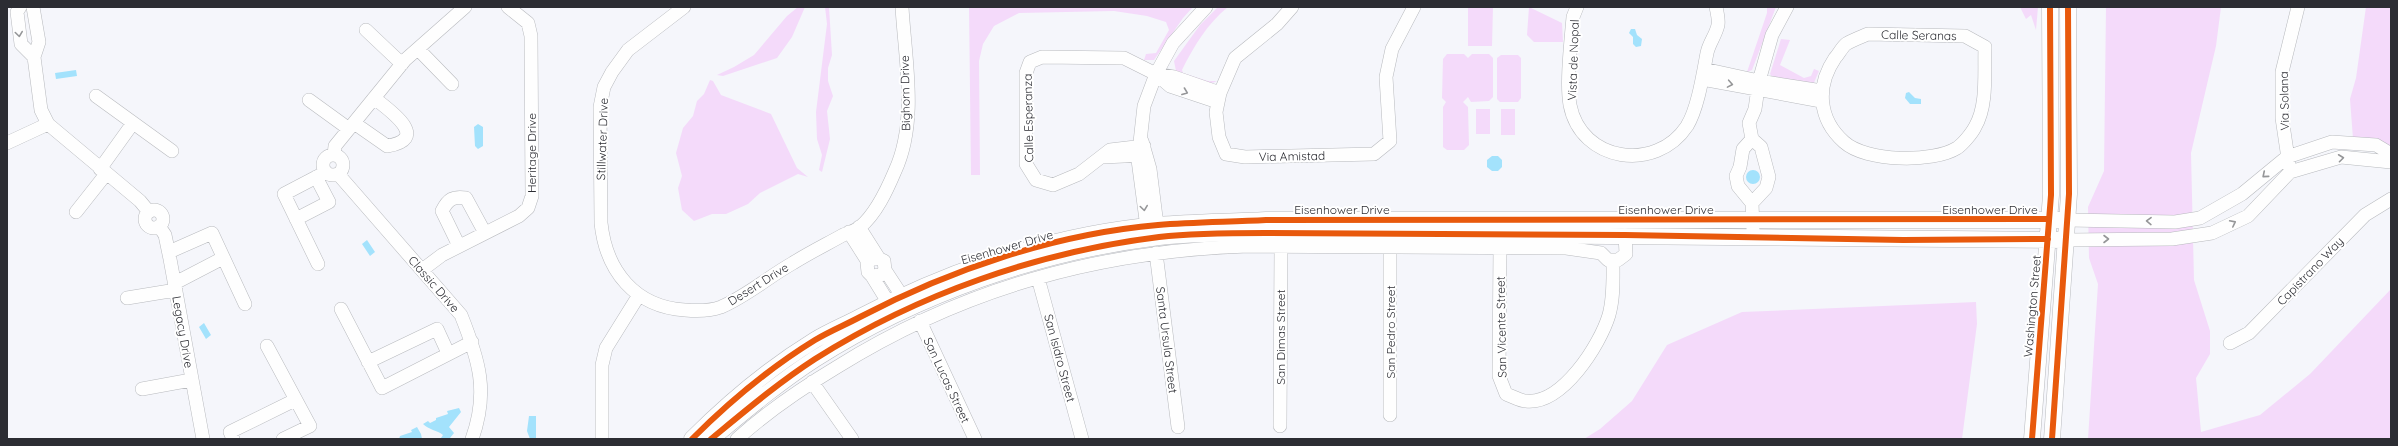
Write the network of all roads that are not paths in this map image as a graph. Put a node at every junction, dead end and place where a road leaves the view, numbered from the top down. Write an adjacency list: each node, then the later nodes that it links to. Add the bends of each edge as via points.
1 (20, 7): 18 (street, one-way to 18, via 17,12 20,40)
2 (33, 7): 18 (street, via 39,42)
3 (464, 7): 17 (street)
4 (508, 7): 53 (street, Heritage Drive, via 528,23 531,36 532,196 528,208 520,216)
5 (684, 7): 73 (street, Stillwater Drive, via 628,50 604,87 600,107 603,239 608,258 618,275)
6 (902, 7): 51 (street, Bighorn Drive, via 908,101 906,137 896,170 880,201)
7 (1206, 7): 20 (street, via 1173,43)
8 (1292, 7): 26 (street, Via Amistad, via 1277,24 1235,58)
9 (1414, 7): 26 (street, Via Amistad, via 1392,49 1386,77 1390,141 1374,154 1245,157 1226,154 1219,137 1216,112)
10 (1577, 7): 21 (street, Vista de Nopal, via 1573,17 1570,105 1588,140 1603,150 1632,157 1655,153 1673,142 1687,126)
11 (1716, 7): 21 (street, Vista de Nopal, via 1718,24 1708,48)
12 (1787, 7): 23 (street, via 1772,35)
13 (2050, 7): 49 (main road, Washington Street)
14 (2068, 7): 50 (main road)
15 (2298, 7): 37 (street, Via Solana, via 2282,72 2282,118)
16 (366, 30): 19 (street)
17 (418, 49): 19 (street); 22 (street)
18 (34, 57): 30 (street, via 42,110)
19 (402, 64): 27 (street)
20 (1156, 74): 26 (street, Calle Esperanza, via 1174,77); 34 (street, via 1144,106); 34 (street, Calle Esperanza, via 1124,58 1042,57 1030,62 1026,73 1026,164 1036,180 1054,185 1079,174 1103,157)
21 (1703, 74): 23 (street)
22 (452, 84)
23 (1758, 85): 25 (street); 32 (street, via 1755,109 1749,123)
24 (96, 96): 29 (street)
25 (1822, 96): 25 (street, Calle Seranas, via 1827,120 1845,143 1874,157 1930,157 1958,147 1976,127 1983,99 1985,47 1965,36 1868,34 1845,45 1828,69)
26 (1219, 97)
27 (374, 98): 31 (street); 31 (street, via 404,122 404,138 396,144 387,146)
28 (309, 100): 31 (street)
29 (133, 123): 35 (street); 41 (street)
30 (48, 124): 33 (street); 41 (street)
31 (352, 126): 43 (street, via 335,146 334,155 343,163 342,169)
32 (1752, 137): 38 (street, via 1743,149); 39 (street, via 1761,147)
33 (7, 143)
34 (1142, 148): 52 (street)
35 (172, 151)
36 (2391, 154): 37 (street, via 2376,145 2332,142)
37 (2287, 157): 42 (street, Via Solana); 50 (street, one-way to 50, via 2242,194 2200,218 2175,222)
38 (1741, 162): 39 (street); 45 (street, via 1736,181)
39 (1764, 162): 45 (street, via 1769,182)
40 (2391, 162): 42 (street, one-way to 40, via 2341,157)
41 (103, 171): 46 (street); 62 (street, Legacy Drive, via 140,201 149,212 145,219 146,224 151,228 159,226)
42 (2290, 172): 57 (street, one-way to 42, via 2172,240 2212,233 2248,216)
43 (327, 174): 47 (street, via 328,202); 47 (street, via 284,194); 68 (street, Classic Drive)
44 (2391, 199): 80 (street, Capistrano Way, via 2365,215 2249,333)
45 (1752, 203): 48 (street)
46 (76, 212)
47 (296, 219): 67 (street)
48 (1753, 219): 49 (main road, Eisenhower Drive); 52 (main road, Eisenhower Drive, via 1266,220); 55 (street)
49 (2049, 219): 50 (main road, Eisenhower Drive); 56 (main road, Washington Street)
50 (2068, 220): 57 (main road)
51 (854, 230): 65 (street); 73 (street, Desert Drive, via 792,263 741,297 719,308 673,310)
52 (1153, 232): 54 (main road, Eisenhower Drive); 75 (main road, Eisenhower Drive, via 1043,246 937,280); 82 (main road, Eisenhower Drive, via 1043,259 984,278 895,314)
53 (485, 233): 58 (street, Heritage Drive); 58 (street, via 466,198 456,197 448,201 442,211)
54 (1625, 235): 55 (main road, Eisenhower Drive); 66 (street, via 1626,254 1618,260)
55 (1753, 237): 56 (main road, Eisenhower Drive)
56 (2048, 239): 57 (main road, Eisenhower Drive); 103 (main road, Washington Street)
57 (2067, 240): 104 (main road)
58 (459, 246): 68 (street, Heritage Drive)
59 (1500, 247): 61 (street); 66 (street, via 1566,248 1601,253 1608,260); 66 (street, San Vicente Street, via 1499,376 1506,394 1526,402 1549,397 1597,345 1609,315 1613,290)
60 (1281, 248): 61 (street); 63 (street, via 1202,248); 91 (street, San Dimas Street)
61 (1390, 248): 89 (street, San Pedro Street)
62 (169, 252): 64 (street, via 212,233); 72 (street, Legacy Drive)
63 (1156, 253): 71 (street, via 1080,267); 90 (street, Santa Ursula Street)
64 (223, 258): 72 (street); 76 (street)
65 (873, 259): 69 (street, via 885,264); 70 (street, via 867,269)
66 (1613, 260)
67 (318, 264)
68 (422, 270): 79 (street, Classic Drive, via 461,315)
69 (885, 270): 70 (street, via 881,275); 75 (street)
70 (872, 276): 75 (street)
71 (1038, 278): 78 (street, via 970,299); 102 (street, San Isidro Street)
72 (175, 287): 74 (street); 85 (street, Legacy Drive)
73 (639, 295): 96 (street, via 606,348 602,365)
74 (127, 298)
75 (895, 299): 82 (street, via 894,306 850,331); 97 (main road, Eisenhower Drive, via 815,340 763,377 710,420)
76 (245, 304)
77 (341, 309): 84 (street)
78 (920, 321): 86 (street, via 867,348); 101 (street, San Lucas Street)
79 (472, 342): 83 (street); 95 (street, Classic Drive, via 482,394)
80 (2230, 343)
81 (267, 346): 88 (street)
82 (839, 346): 98 (main road, Eisenhower Drive, via 814,360 762,397)
83 (448, 353): 84 (street, via 437,329); 84 (street, via 382,388)
84 (368, 362)
85 (191, 380): 87 (street); 92 (street, Legacy Drive)
86 (812, 382): 99 (street, via 781,403); 100 (street)
87 (142, 389)
88 (295, 400): 93 (street, via 230,432); 94 (street, via 310,426)
89 (1390, 415)
90 (1178, 426)
91 (1280, 426)
92 (203, 439)
93 (233, 439)
94 (282, 439)
95 (472, 439)
96 (602, 439)
97 (692, 439)
98 (711, 439)
99 (737, 439)
100 (852, 439)
101 (975, 439)
102 (1082, 439)
103 (2032, 439)
104 (2052, 439)

